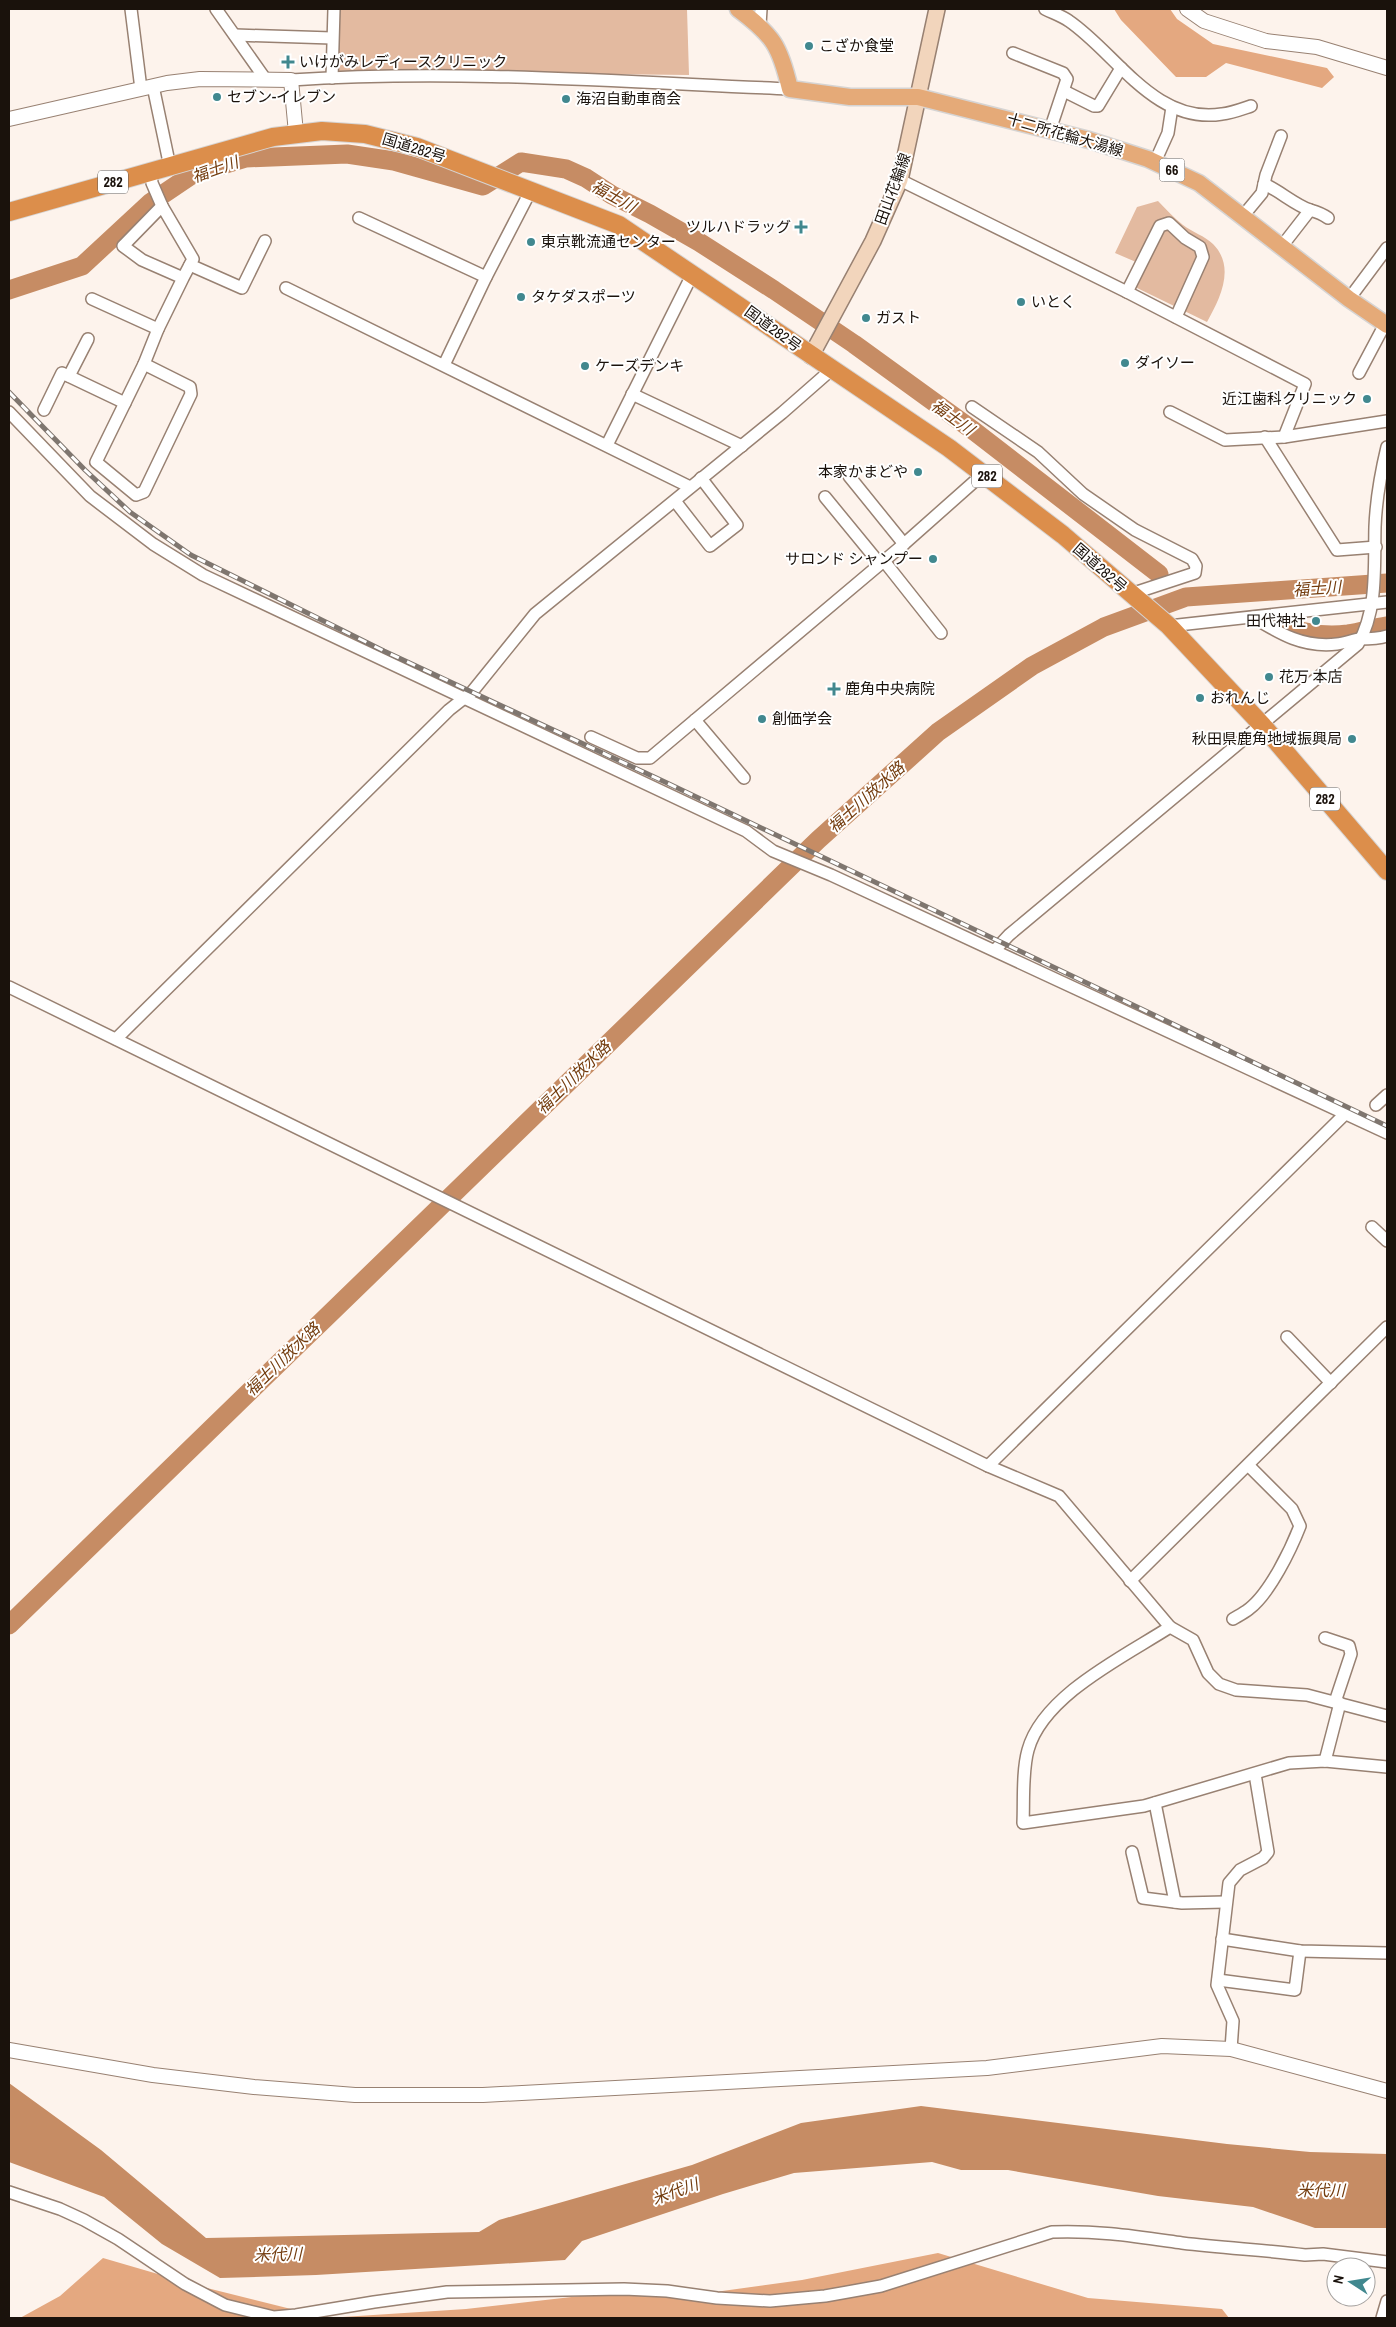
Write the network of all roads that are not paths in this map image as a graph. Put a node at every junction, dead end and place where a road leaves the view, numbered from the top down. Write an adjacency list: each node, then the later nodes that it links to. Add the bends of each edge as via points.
1 (131, 9): 17 (street)
2 (216, 9): 9 (street)
3 (334, 9): 10 (street)
4 (738, 9): 8 (main road)
5 (937, 9): 20 (main road, 田山花輪線)
6 (1045, 9): 12 (street, via 1069,21)
7 (1186, 9): 13 (street, via 1204,21 1266,41 1317,47)
8 (760, 17): 18 (main road, via 784,60)
9 (235, 35): 10 (street); 15 (street)
10 (332, 38): 14 (street)
11 (1013, 53): 19 (street, via 1063,73 1068,79)
12 (1121, 68): 19 (street, via 1098,106); 22 (street)
13 (1387, 68)
14 (332, 78): 16 (street); 18 (street, via 458,76)
15 (266, 80): 16 (street); 17 (street, via 200,78)
16 (291, 80): 25 (street)
17 (147, 87): 23 (street); 28 (street)
18 (790, 89): 20 (main road, 十二所花輪大湯線 / 66, via 850,97)
19 (1064, 91): 24 (street)
20 (918, 97): 24 (main road, 十二所花輪大湯線 / 66); 30 (main road, 田山花輪線)
21 (1252, 106): 22 (street, via 1221,114 1196,114)
22 (1172, 107): 27 (street, via 1168,133)
23 (9, 119)
24 (1050, 130): 27 (main road, 十二所花輪大湯線 / 66)
25 (296, 134): 28 (highway, 国道282号 / 282); 32 (highway, 国道282号 / 282, via 322,131 364,134 417,147)
26 (1281, 136): 31 (street)
27 (1155, 162): 36 (main road, 十二所花輪大湯線 / 66, via 1198,183)
28 (170, 167): 29 (highway, 国道282号 / 282)
29 (152, 178): 33 (street); 35 (highway, 国道282号 / 282)
30 (900, 180): 47 (street); 54 (main road, 田山花輪線, via 874,241)
31 (1264, 184): 34 (street); 36 (street, via 1262,193)
32 (531, 190): 43 (highway, 国道282号 / 282, via 619,225); 44 (street)
33 (161, 205): 42 (street, via 193,259); 45 (street, via 123,246 142,260)
34 (1310, 210): 38 (street, via 1317,210); 40 (street)
35 (9, 212)
36 (1243, 216): 40 (main road, 十二所花輪大湯線 / 66)
37 (359, 218): 44 (street)
38 (1328, 218)
39 (265, 241): 42 (street, via 242,288)
40 (1282, 246): 49 (main road, 十二所花輪大湯線 / 66)
41 (1387, 248): 49 (street)
42 (190, 264): 45 (street)
43 (693, 273): 54 (highway, 国道282号 / 282); 60 (street)
44 (486, 277): 56 (street)
45 (183, 278): 52 (street)
46 (286, 288): 56 (street)
47 (1127, 292): 50 (street); 50 (street, via 1160,226 1169,223 1185,238 1200,246 1203,257)
48 (92, 299): 52 (street)
49 (1349, 299): 51 (main road, 十二所花輪大湯線 / 66)
50 (1176, 317): 67 (street, via 1305,384)
51 (1386, 324): 58 (street)
52 (158, 329): 55 (street)
53 (88, 339): 59 (street)
54 (811, 356): 57 (highway, 国道282号 / 282)
55 (144, 364): 61 (street); 61 (street, via 190,387 192,394 144,492 136,495 96,462)
56 (444, 365): 69 (street)
57 (831, 370): 70 (street); 73 (highway, 国道282号 / 282)
58 (1358, 373)
59 (69, 376): 61 (street); 63 (street, via 62,373)
60 (632, 394): 69 (street); 70 (street)
61 (125, 403)
62 (972, 407): 82 (street, via 1038,452 1083,494 1135,530 1192,560 1196,566 1195,573)
63 (44, 410)
64 (9, 412): 90 (street, via 90,496 153,544 203,575)
65 (1170, 412): 68 (street, via 1225,440)
66 (1387, 421): 67 (street)
67 (1284, 437): 68 (street)
68 (1265, 438): 80 (street, via 1337,550)
69 (608, 445): 76 (street)
70 (742, 446): 75 (street)
71 (1387, 447): 72 (street)
72 (1385, 465): 80 (street, via 1375,527)
73 (984, 474): 79 (street); 82 (highway, 国道282号 / 282, via 1038,514)
74 (849, 476): 79 (street)
75 (701, 478): 76 (street); 78 (street, via 737,525 710,546)
76 (690, 486): 78 (street)
77 (825, 497): 81 (street)
78 (675, 501): 90 (street, via 535,614)
79 (904, 544): 81 (street)
80 (1376, 552): 83 (street)
81 (882, 562): 87 (street); 91 (street)
82 (1132, 595): 86 (highway, 国道282号 / 282)
83 (1371, 600): 84 (street); 85 (street); 88 (street)
84 (1387, 602)
85 (1254, 616): 86 (street); 88 (street, via 1297,641 1314,644 1337,644)
86 (1169, 626): 92 (highway, 国道282号 / 282)
87 (941, 633)
88 (1363, 633): 89 (street, via 1371,640); 92 (street, via 1358,644)
89 (1387, 636)
90 (463, 700): 96 (street, via 746,831 773,851); 98 (street)
91 (694, 720): 93 (street, via 650,758 637,758); 94 (street)
92 (1263, 726): 95 (highway, 国道282号 / 282); 96 (street)
93 (591, 737)
94 (744, 778)
95 (1387, 872)
96 (994, 950): 101 (street)
97 (9, 987): 98 (street)
98 (116, 1039): 108 (street)
99 (1387, 1095): 100 (street)
100 (1376, 1105)
101 (1345, 1114): 102 (street); 108 (street)
102 (1387, 1133)
103 (1372, 1227): 104 (street)
104 (1387, 1242)
105 (1387, 1327): 107 (street)
106 (1287, 1337): 107 (street)
107 (1331, 1384): 109 (street)
108 (988, 1466): 110 (street, via 1059,1496)
109 (1249, 1466): 110 (street); 111 (street, via 1292,1509 1300,1526 1263,1594 1250,1609)
110 (1130, 1581): 112 (street)
111 (1232, 1619)
112 (1170, 1627): 114 (street, via 1193,1640 1208,1673 1219,1684 1236,1690 1307,1695); 119 (street, via 1083,1683 1044,1718 1027,1752 1023,1823)
113 (1325, 1638): 114 (street, via 1350,1646)
114 (1338, 1703): 115 (street); 116 (street)
115 (1387, 1716)
116 (1326, 1762): 117 (street); 118 (street, via 1289,1763)
117 (1387, 1767)
118 (1255, 1774): 119 (street); 122 (street, via 1268,1852 1240,1870 1229,1883)
119 (1156, 1803): 121 (street)
120 (1132, 1852): 121 (street, via 1141,1896)
121 (1175, 1902): 122 (street)
122 (1225, 1902): 123 (street)
123 (1222, 1939): 124 (street); 126 (street)
124 (1300, 1951): 125 (street); 126 (street, via 1294,1990)
125 (1387, 1953)
126 (1218, 1980): 127 (street, via 1217,1985 1233,2021)
127 (1231, 2049): 128 (street, via 1162,2046 987,2068 483,2095 355,2095 254,2087 153,2075); 129 (street)
128 (9, 2050)
129 (1387, 2090)
130 (9, 2192): 131 (street, via 84,2220 185,2284 225,2305 274,2317 447,2292 624,2289 770,2301 825,2296 881,2286 1052,2232 1120,2234)
131 (1387, 2262)
132 (1387, 2301): 133 (street)
133 (1382, 2318)

